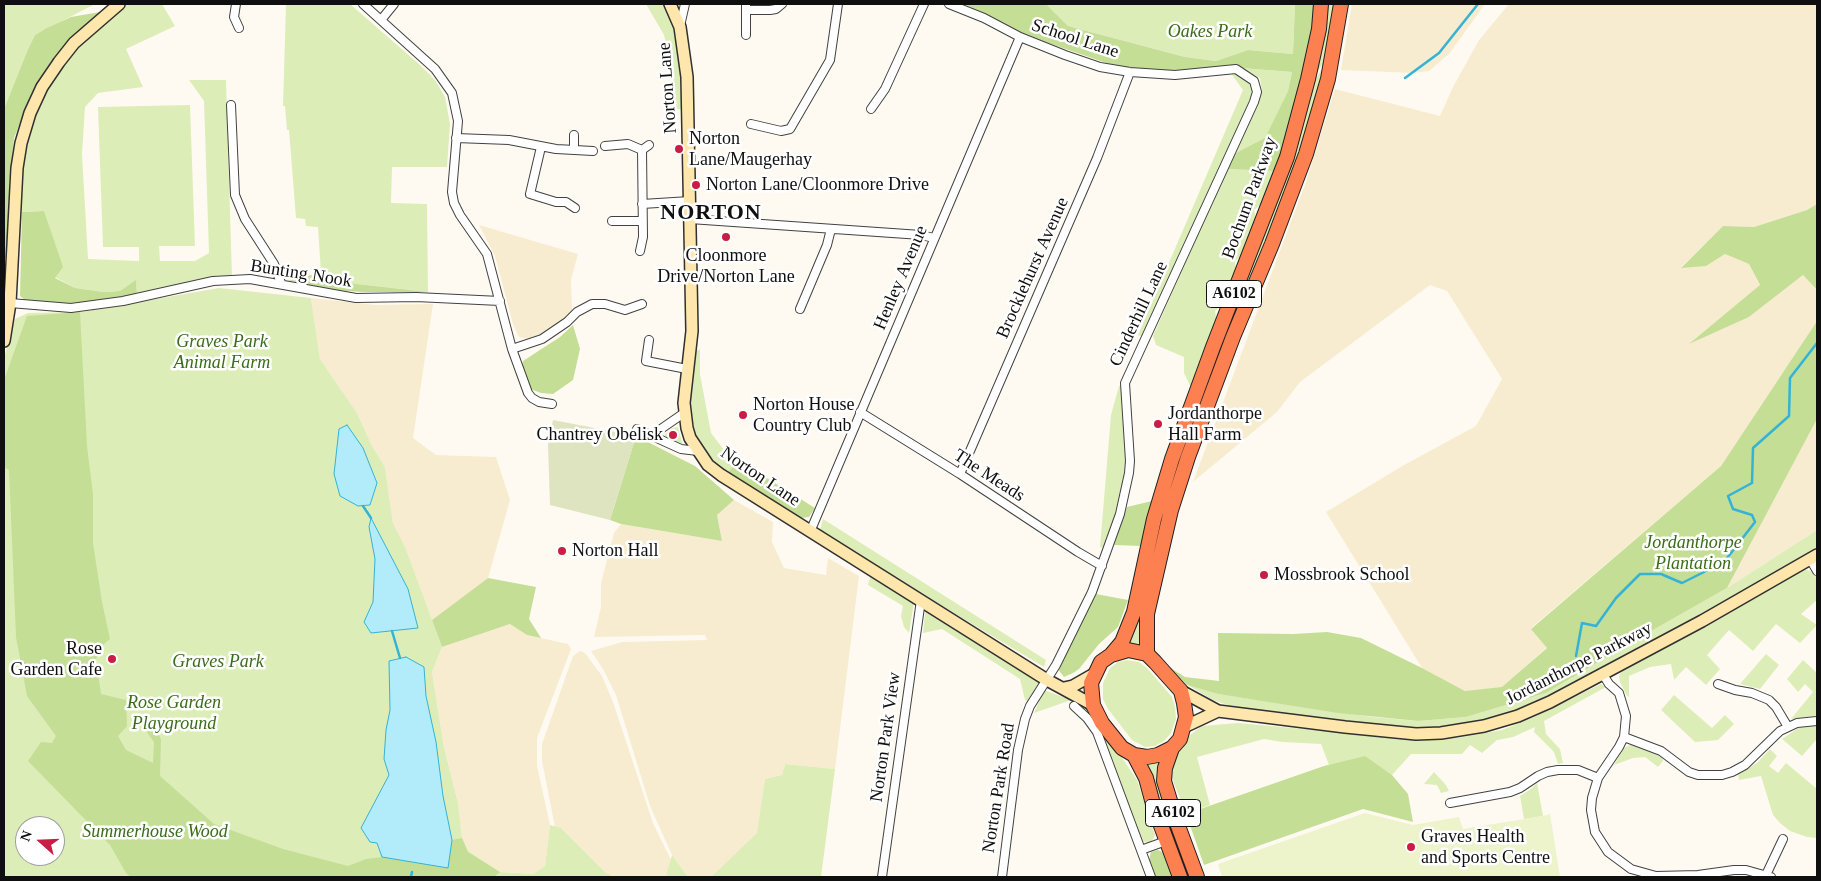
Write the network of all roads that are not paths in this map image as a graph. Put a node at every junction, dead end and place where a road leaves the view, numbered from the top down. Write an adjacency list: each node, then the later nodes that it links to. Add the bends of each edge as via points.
1 (119, 4): 39 (street, via 58,62 30,113 17,168)
2 (236, 4): 16 (street, via 234,17)
3 (363, 4): 14 (street)
4 (394, 4): 14 (street)
5 (670, 4): 15 (street, Norton Lane)
6 (685, 4): 15 (street)
7 (782, 4): 13 (street, via 770,10)
8 (838, 4): 23 (street, via 830,60 790,128 781,131)
9 (924, 4): 22 (street, via 885,89)
10 (949, 4): 18 (street, School Lane)
11 (1321, 4): 61 (highway, Bochum Parkway / A6102, via 1319,29 1287,157 1172,459 1154,519 1134,612 1122,642)
12 (1341, 4): 62 (highway, Bochum Parkway / A6102, via 1331,64 1306,154 1233,337 1171,510 1147,614)
13 (746, 7): 17 (street)
14 (381, 20): 25 (street, via 447,85 454,99 458,121)
15 (680, 27): 30 (street, Norton Lane, via 687,77)
16 (239, 28)
17 (746, 35)
18 (1020, 37): 19 (street, School Lane, via 1100,67); 37 (street, Henley Avenue)
19 (1130, 72): 20 (street, School Lane, via 1175,75 1236,69); 55 (street, Brocklehurst Avenue, via 1097,158)
20 (1254, 81): 58 (street, Cinderhill Lane, via 1257,92 1254,102 1125,383 1129,472 1120,514)
21 (232, 105): 40 (street, via 235,195 245,219 274,264)
22 (872, 109)
23 (751, 124)
24 (574, 135): 28 (street)
25 (456, 138): 27 (street, via 516,141); 41 (street, via 454,203 487,254)
26 (605, 146): 31 (street, via 628,144 645,147)
27 (541, 147): 28 (street); 32 (street, via 530,194 566,202)
28 (574, 149): 29 (street)
29 (592, 151)
30 (690, 201): 31 (street); 33 (street, Norton Lane)
31 (642, 204): 35 (street)
32 (575, 208)
33 (690, 219): 36 (street); 48 (street, Norton Lane, via 692,331)
34 (612, 221): 35 (street)
35 (642, 221): 38 (street)
36 (831, 229): 37 (street); 44 (street)
37 (934, 238): 50 (street, Henley Avenue)
38 (640, 251)
39 (8, 262): 42 (street)
40 (281, 283): 41 (street, Bunting Nook, via 356,298); 42 (street, Bunting Nook, via 250,279 213,282 71,308)
41 (500, 301): 47 (street)
42 (10, 303): 46 (street)
43 (642, 304): 47 (street, via 625,310 592,304 542,339)
44 (800, 309)
45 (649, 340): 48 (street, via 646,361)
46 (4, 341)
47 (512, 349): 49 (street, via 528,393 539,402)
48 (687, 369): 51 (street, Norton Lane)
49 (552, 404)
50 (860, 412): 55 (street, The Meads); 56 (street, Henley Avenue)
51 (684, 413): 53 (street, via 658,431); 54 (street, Norton Lane, via 690,438)
52 (637, 428): 53 (street)
53 (656, 436): 54 (street, via 681,449)
54 (698, 451): 56 (street, Norton Lane, via 721,475)
55 (960, 474): 58 (street, The Meads)
56 (810, 532): 60 (street, Norton Lane)
57 (1814, 557): 59 (street); 63 (street, Jordanthorpe Parkway)
58 (1102, 566): 65 (street, Cinderhill Lane)
59 (1817, 571)
60 (921, 600): 65 (street, Norton Lane); 85 (street, Norton Park View)
61 (1111, 654): 62 (highway, via 1128,650); 64 (highway)
62 (1147, 654): 68 (highway)
63 (1602, 673): 71 (street, Jordanthorpe Parkway, via 1518,716 1441,733 1391,733); 75 (street, via 1619,693 1624,705)
64 (1094, 674): 67 (street); 69 (highway, via 1091,683)
65 (1047, 680): 67 (street, Norton Lane); 86 (street, Norton Park Road, via 1030,706 1022,729)
66 (1718, 684): 74 (street, via 1769,700)
67 (1064, 688): 69 (street, Norton Lane)
68 (1181, 691): 71 (street, Jordanthorpe Parkway); 73 (highway, via 1186,711)
69 (1093, 705): 77 (highway, via 1115,741)
70 (1074, 706): 82 (street, via 1097,732)
71 (1218, 712): 73 (street, Jordanthorpe Parkway)
72 (1817, 721): 74 (street)
73 (1184, 726): 76 (highway, via 1180,739)
74 (1788, 727): 75 (street, via 1773,736 1745,765 1716,775 1689,772 1660,751)
75 (1624, 736): 78 (street)
76 (1172, 748): 77 (highway, via 1158,755); 89 (highway, A6102, via 1165,768 1165,786)
77 (1134, 755): 81 (highway, A6102, via 1146,778)
78 (1598, 778): 79 (street, via 1578,770 1558,770 1538,776 1510,792); 83 (street, via 1591,810 1595,832 1608,852 1619,862 1644,874)
79 (1450, 803)
80 (1783, 839): 84 (street)
81 (1166, 841): 82 (street); 88 (highway, A6102)
82 (1141, 850): 87 (street)
83 (1699, 876): 84 (street, via 1734,870)
84 (1769, 876)
85 (882, 877)
86 (1002, 877)
87 (1151, 877)
88 (1180, 877)
89 (1197, 877)

